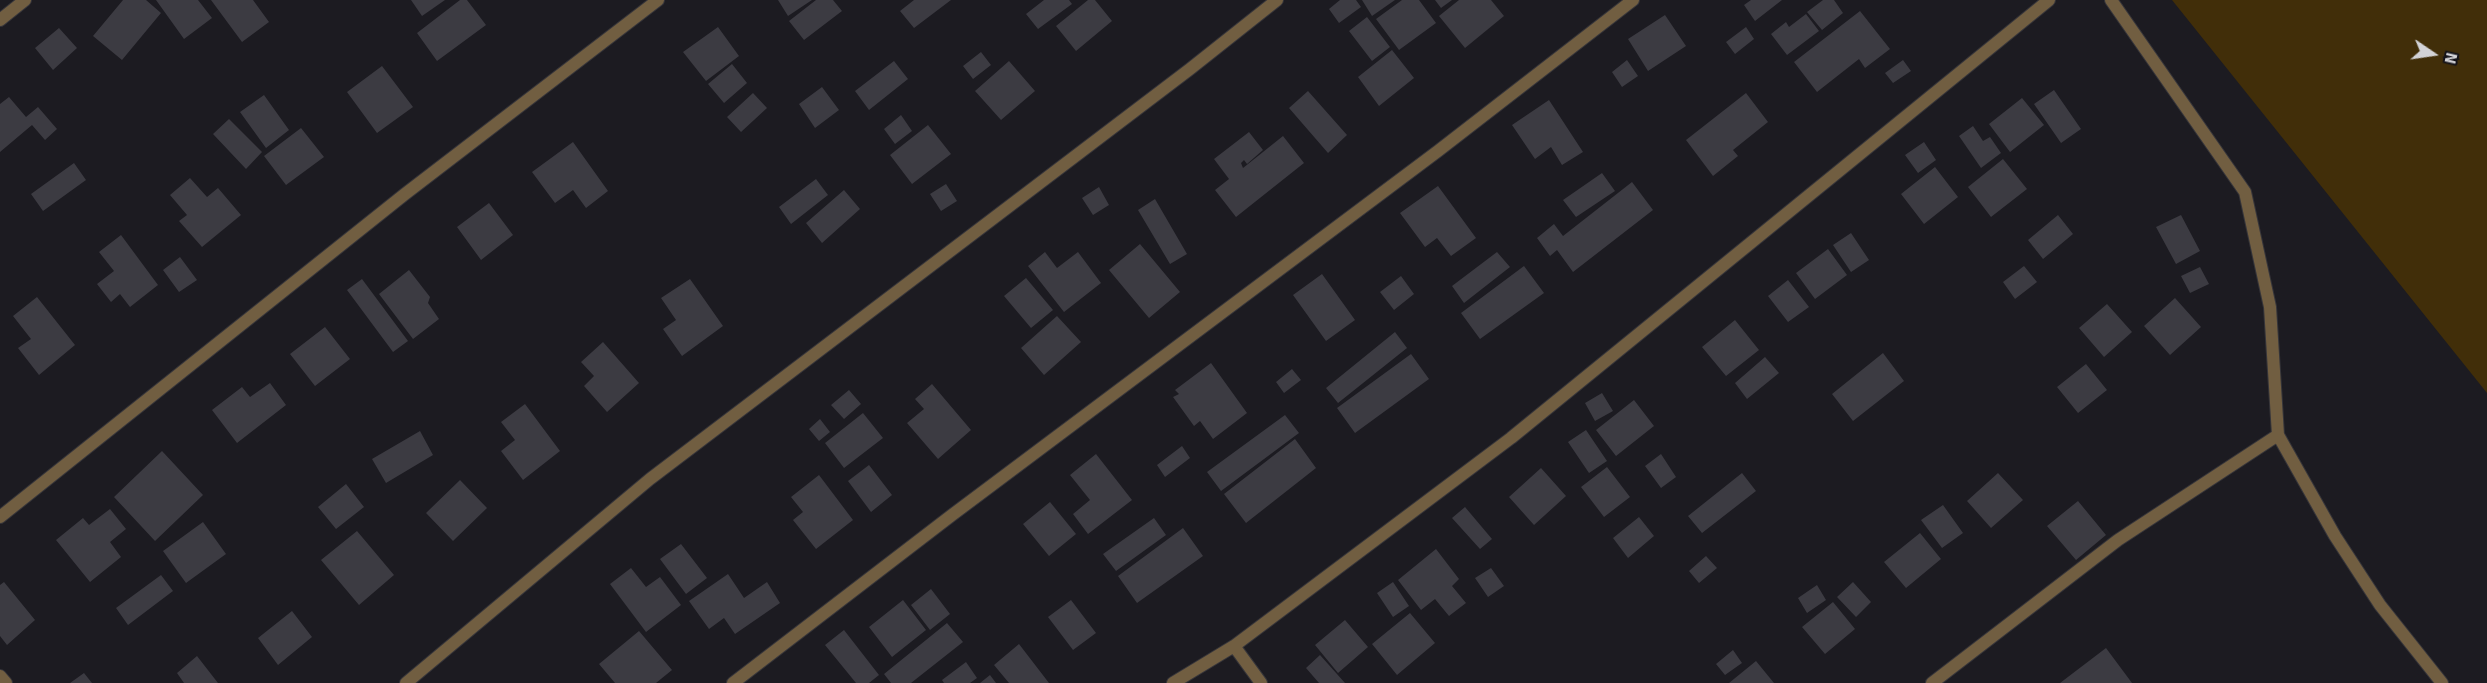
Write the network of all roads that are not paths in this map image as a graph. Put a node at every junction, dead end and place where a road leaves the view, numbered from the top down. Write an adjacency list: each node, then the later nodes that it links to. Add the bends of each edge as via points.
1 (25, 0): 7 (street)
2 (658, 0): 9 (street, via 405,194)
3 (1277, 0): 13 (street, via 650,479)
4 (1633, 0): 14 (street)
5 (2049, 0): 10 (street, via 1511,438)
6 (2111, 0): 8 (street, via 2245,192 2270,307)
7 (0, 20)
8 (2278, 435): 17 (street, via 2118,540); 18 (street, via 2354,566)
9 (0, 517)
10 (1234, 646): 15 (street); 16 (street)
11 (0, 676): 12 (street)
12 (6, 683)
13 (406, 683)
14 (733, 683)
15 (1173, 683)
16 (1261, 683)
17 (1932, 683)
18 (2442, 683)

